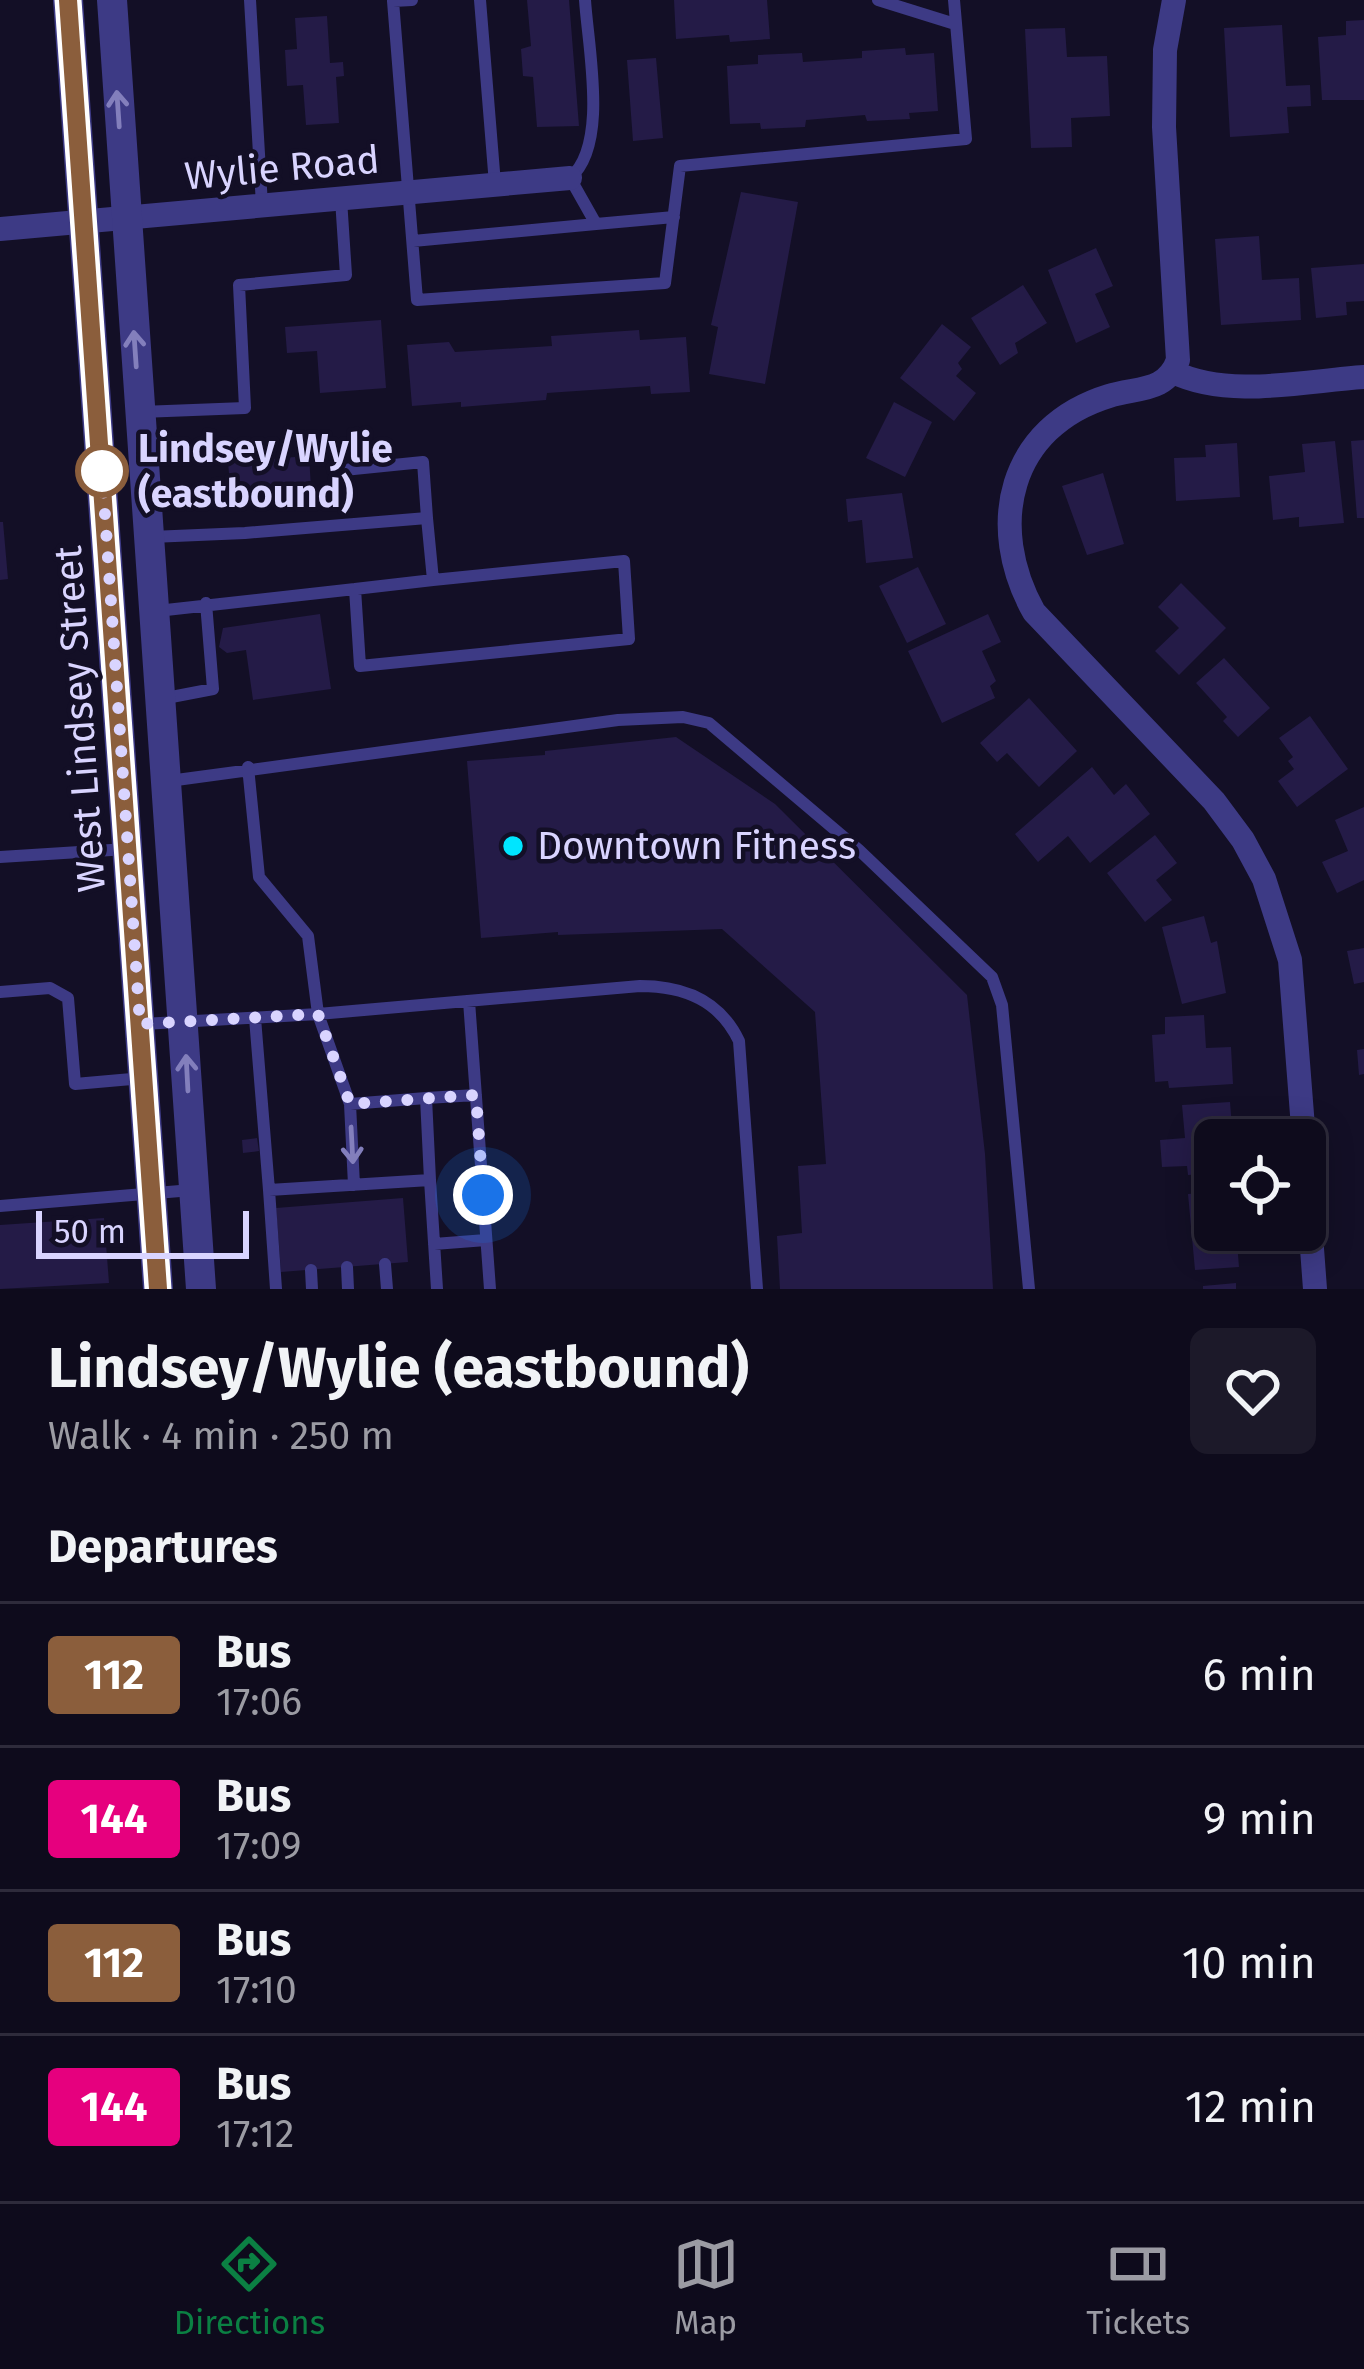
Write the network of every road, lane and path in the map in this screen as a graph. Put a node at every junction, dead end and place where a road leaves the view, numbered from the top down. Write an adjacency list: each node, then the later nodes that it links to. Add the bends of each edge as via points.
1 (68, 0): 18 (street, West Lindsey Street)
2 (112, 0): 17 (street, West Lindsey Street, one-way to 2)
3 (250, 0): 15 (lane)
4 (412, 0): 13 (lane, via 393,1)
5 (481, 0): 12 (lane)
6 (585, 0): 11 (lane, via 592,139)
7 (878, 0): 10 (lane)
8 (954, 0): 10 (lane)
9 (1174, 0): 22 (street, via 1164,87 1179,347)
10 (955, 23): 16 (lane, via 966,139 680,166)
11 (570, 178): 12 (street, Wylie Road); 19 (lane)
12 (495, 185): 13 (street, Wylie Road)
13 (410, 193): 14 (street, Wylie Road); 21 (lane)
14 (341, 199): 15 (street, Wylie Road); 24 (lane, via 346,275 239,285 244,408)
15 (262, 206): 17 (street, Wylie Road)
16 (674, 217): 19 (lane); 21 (lane, via 665,283 417,300)
17 (126, 218): 18 (street, Wylie Road); 24 (street, West Lindsey Street, one-way to 17)
18 (82, 221): 20 (street, Wylie Road); 35 (street, West Lindsey Street)
19 (596, 224): 21 (lane)
20 (0, 229)
21 (413, 241)
22 (1173, 372): 23 (street, via 1233,386); 47 (street, via 1050,427 1013,487 1008,540 1034,612 1214,801 1264,879 1290,960)
23 (1364, 376)
24 (140, 412): 27 (street, West Lindsey Street)
25 (344, 470): 26 (lane, via 423,462)
26 (427, 518): 27 (lane); 28 (lane)
27 (149, 537): 31 (street, West Lindsey Street)
28 (433, 580): 29 (lane); 29 (lane, via 624,561 629,639 360,666)
29 (355, 589): 30 (lane)
30 (206, 603): 31 (lane); 32 (lane, via 213,689)
31 (155, 612): 32 (street, West Lindsey Street)
32 (160, 699): 34 (street, West Lindsey Street)
33 (248, 767): 34 (lane); 39 (lane, via 259,877 308,936); 74 (lane, via 618,721 709,723 992,977 1006,1038)
34 (167, 781): 41 (street, West Lindsey Street)
35 (128, 848): 36 (lane); 42 (street, West Lindsey Street)
36 (0, 857)
37 (0, 992): 43 (lane, via 50,988 68,998 75,1084)
38 (469, 1001): 39 (lane); 44 (lane); 73 (lane, via 660,986 688,992 728,1019 739,1041)
39 (318, 1014): 40 (lane); 46 (lane)
40 (255, 1018): 41 (lane); 53 (lane)
41 (184, 1022): 42 (lane); 52 (street, West Lindsey Street, one-way to 41)
42 (140, 1024): 43 (street, West Lindsey Street)
43 (144, 1078): 54 (street, West Lindsey Street)
44 (476, 1095): 45 (lane); 59 (lane)
45 (425, 1098): 46 (lane); 48 (lane)
46 (350, 1104): 50 (lane, one-way to 50)
47 (1302, 1119)
48 (430, 1180): 49 (lane); 60 (lane)
49 (379, 1183): 50 (lane); 55 (lane)
50 (348, 1185): 51 (lane); 56 (lane)
51 (304, 1188): 53 (lane); 58 (lane)
52 (194, 1190): 54 (lane); 66 (street, West Lindsey Street)
53 (269, 1190): 67 (lane)
54 (151, 1195): 57 (lane); 65 (street, West Lindsey Street)
55 (381, 1200)
56 (342, 1203)
57 (0, 1206)
58 (306, 1206)
59 (486, 1240): 60 (lane); 72 (lane)
60 (434, 1244): 71 (lane)
61 (1312, 1251): 75 (street)
62 (385, 1264): 70 (lane)
63 (347, 1267): 69 (lane)
64 (311, 1270): 68 (lane)
65 (158, 1289)
66 (201, 1289)
67 (276, 1289)
68 (312, 1289)
69 (348, 1289)
70 (387, 1289)
71 (437, 1289)
72 (490, 1289)
73 (757, 1289)
74 (1029, 1289)
75 (1315, 1289)

